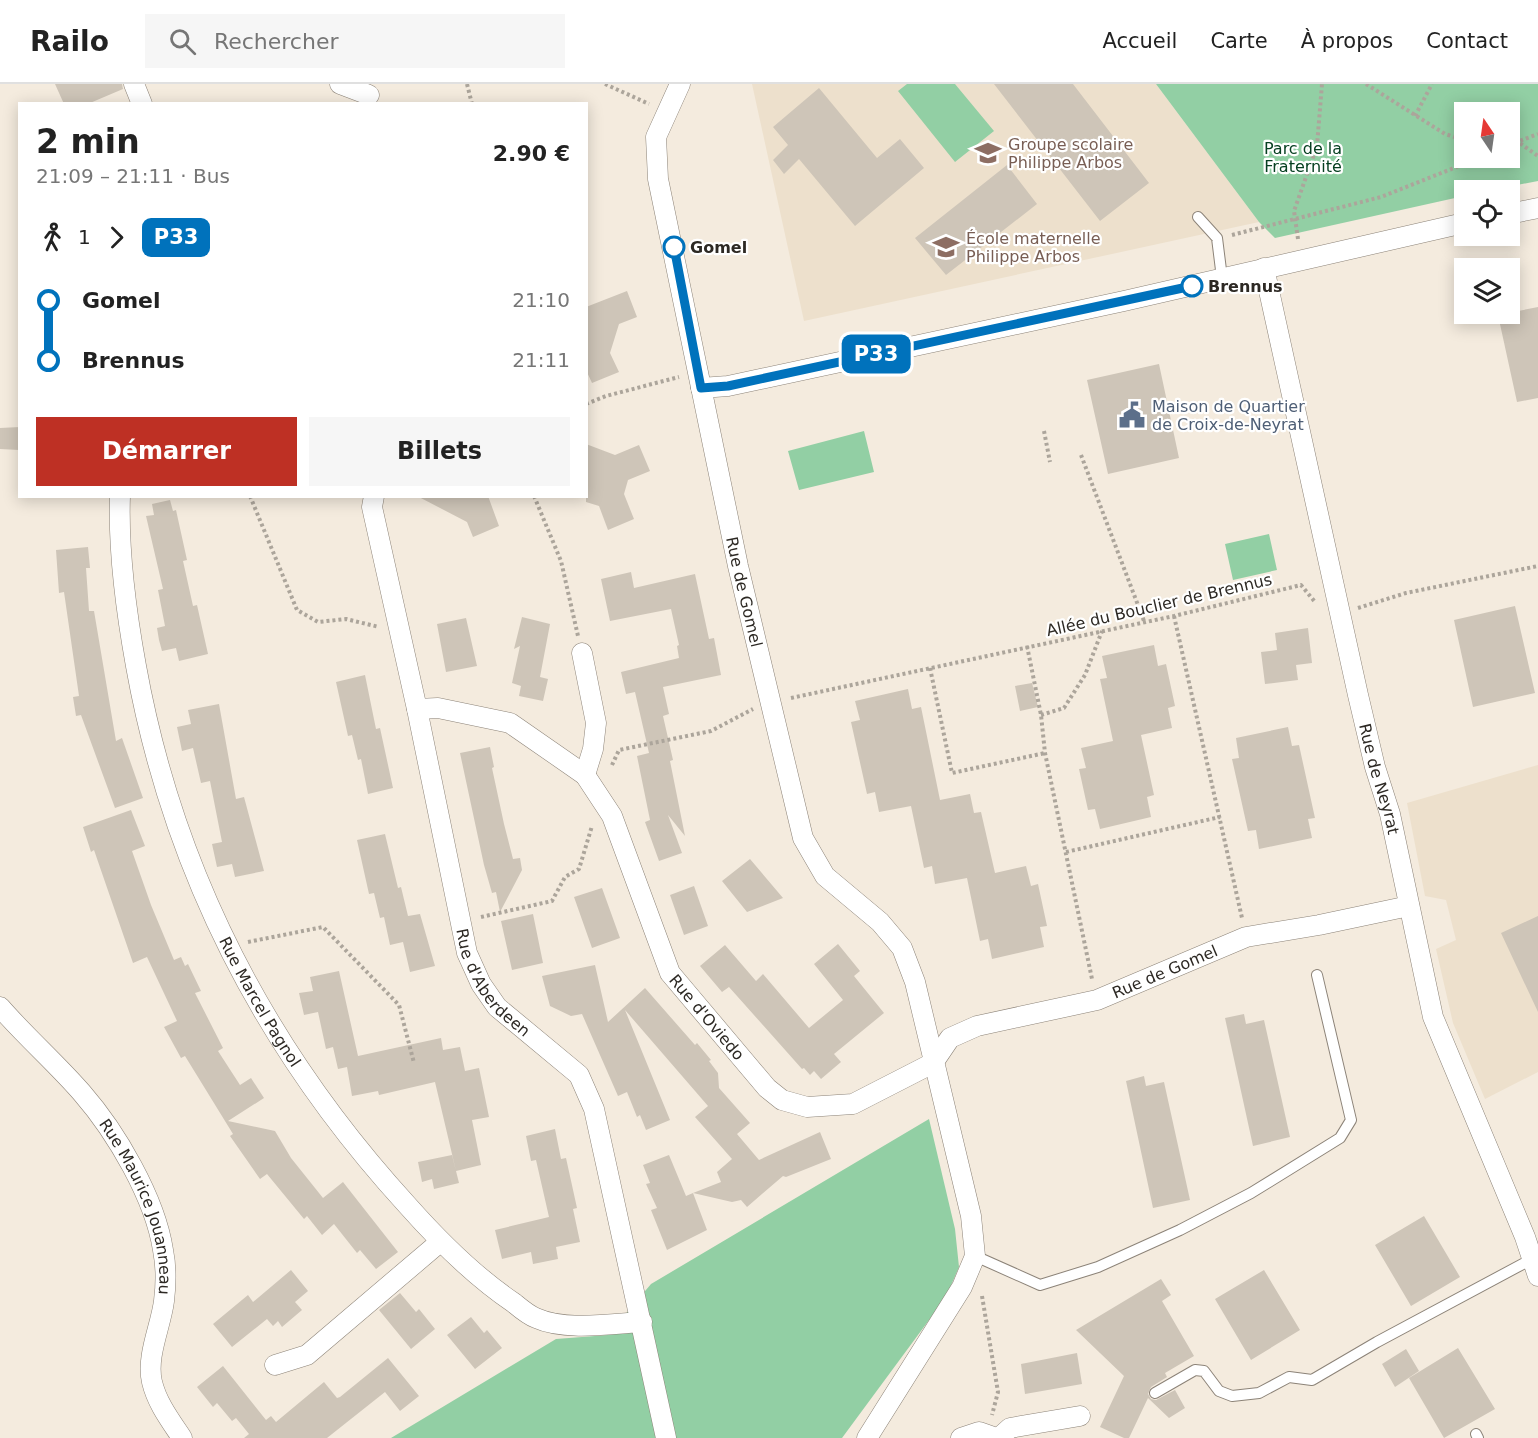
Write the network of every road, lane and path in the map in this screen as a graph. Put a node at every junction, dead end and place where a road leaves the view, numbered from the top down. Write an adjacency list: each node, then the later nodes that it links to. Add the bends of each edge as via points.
1 (134, 84): 10 (street)
2 (340, 84): 9 (street)
3 (467, 84): 11 (path)
4 (605, 84): 12 (path)
5 (680, 84): 12 (street, Rue de Gomel)
6 (1322, 84): 23 (path, via 1317,146)
7 (1366, 84): 13 (path)
8 (1432, 84): 13 (path)
9 (368, 94)
10 (141, 102)
11 (471, 102)
12 (666, 112): 29 (street, Rue de Gomel, via 656,137 658,179)
13 (1414, 116): 15 (path)
14 (1538, 134): 16 (path)
15 (1454, 137)
16 (1520, 140)
17 (1520, 143): 18 (path)
18 (1538, 156)
19 (1454, 168): 23 (path, via 1381,197)
20 (1538, 208): 21 (street)
21 (1520, 212)
22 (1198, 217): 25 (lane)
23 (1294, 220): 25 (path); 26 (path, via 1299,240)
24 (1454, 225): 26 (street)
25 (1217, 238): 28 (lane)
26 (1293, 261): 27 (street)
27 (1264, 268): 28 (street); 39 (street, Rue de Neyrat)
28 (1222, 278): 29 (street, via 728,386)
29 (699, 380): 30 (path, via 606,396); 47 (street, Rue de Gomel)
30 (588, 403)
31 (1044, 431): 33 (path)
32 (1081, 455): 41 (path)
33 (1050, 462)
34 (120, 498): 58 (street, Rue Marcel Pagnol, via 126,614 156,760 199,884)
35 (251, 498): 42 (path, via 297,610 318,622 346,619 378,627)
36 (374, 498): 42 (street, Rue d'Aberdeen, via 372,507)
37 (535, 498): 45 (path, via 561,561)
38 (1538, 566): 39 (path, via 1406,593)
39 (1340, 612): 40 (path, Allée du Bouclier de Brennus, via 1325,615 1301,585); 55 (street, Rue de Neyrat)
40 (1174, 616): 41 (path, Allée du Bouclier de Brennus); 53 (path)
41 (1144, 621): 43 (path, Allée du Bouclier de Brennus)
42 (399, 625): 48 (street, Rue d'Aberdeen)
43 (1102, 631): 44 (path, Allée du Bouclier de Brennus); 49 (path, via 1085,675 1064,708)
44 (1027, 646): 46 (path, Allée du Bouclier de Brennus); 49 (path)
45 (582, 653): 51 (street, via 596,723)
46 (930, 668): 47 (path, Allée du Bouclier de Brennus); 50 (path, via 952,773)
47 (770, 700): 52 (path, via 711,731 619,750); 63 (street, Rue de Gomel, via 803,838 825,876 880,921 902,948 915,982)
48 (417, 709): 51 (street, Rue d'Oviedo, via 438,708 510,723); 56 (street, Rue d'Aberdeen)
49 (1041, 715): 50 (path)
50 (1045, 753): 54 (path)
51 (585, 775): 52 (street, Rue d'Oviedo)
52 (602, 797): 56 (path, via 579,869 565,877 552,901); 63 (street, Rue d'Oviedo, via 670,973 767,1089 782,1100 807,1107 843,1106)
53 (1220, 817): 54 (path); 57 (path)
54 (1066, 852): 60 (path)
55 (1409, 906): 57 (street, Rue de Gomel); 66 (street, Rue de Neyrat, via 1433,1017)
56 (461, 922): 68 (street, Rue d'Aberdeen, via 467,952 481,984 497,1007 579,1075 594,1109)
57 (1246, 937): 60 (street, Rue de Gomel)
58 (227, 947): 62 (path, via 323,927 399,1005); 64 (street, Rue Marcel Pagnol, via 259,1007 340,1128)
59 (1317, 975): 65 (lane, via 1351,1120 1340,1137 1251,1193 1180,1230 1098,1267 1040,1286)
60 (1097, 1000): 63 (street, Rue de Gomel, via 977,1026 950,1038)
61 (0, 1007): 73 (street, Rue Maurice Jouanneau, via 103,1120 146,1196 164,1252 164,1299 152,1379 158,1401)
62 (414, 1063)
63 (933, 1063): 65 (street, Rue de Gomel, via 971,1216)
64 (440, 1242): 68 (street, Rue Marcel Pagnol, via 490,1287 535,1318 598,1325); 69 (street, via 307,1355)
65 (975, 1256): 75 (street, Rue de Gomel, via 962,1287)
66 (1535, 1267): 70 (lane, via 1377,1342 1312,1380 1289,1377 1259,1393 1232,1396 1219,1391 1204,1371 1195,1371)
67 (981, 1290): 72 (path, via 998,1392)
68 (642, 1322): 74 (street, Rue d'Aberdeen)
69 (275, 1365)
70 (1155, 1394)
71 (1080, 1416): 72 (street, via 1010,1428)
72 (994, 1436): 76 (street, via 970,1433)
73 (182, 1438)
74 (666, 1438)
75 (867, 1438)
76 (961, 1438)

